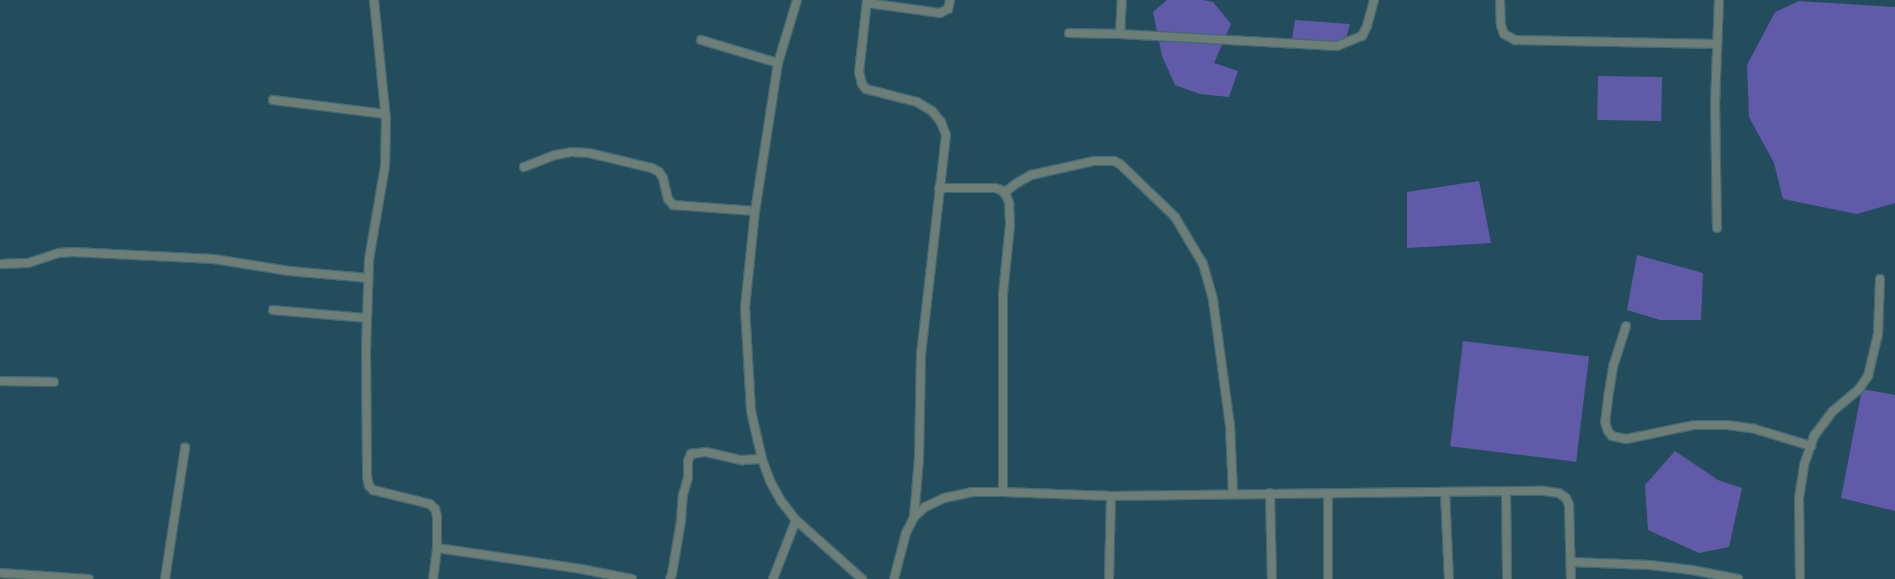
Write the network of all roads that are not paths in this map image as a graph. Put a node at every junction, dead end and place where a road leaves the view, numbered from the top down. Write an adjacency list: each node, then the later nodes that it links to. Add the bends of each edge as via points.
1 (374, 0): 15 (street)
2 (797, 0): 13 (street)
3 (950, 0): 8 (street, via 948,9 940,13)
4 (1122, 0): 10 (street)
5 (1374, 0): 10 (street, via 1362,36 1337,46)
6 (1500, 0): 12 (street, via 1504,34 1515,40)
7 (1719, 0): 12 (street)
8 (867, 2): 17 (street, via 859,79 866,90 917,102 932,111 941,122 946,135)
9 (1069, 34): 10 (street)
10 (1120, 34)
11 (701, 40): 13 (street)
12 (1717, 44): 20 (street)
13 (778, 63): 19 (street)
14 (273, 100): 15 (street)
15 (386, 114): 22 (street, via 385,166)
16 (524, 167): 19 (street, via 556,155 572,152 589,153 652,168 659,172 668,199 673,205)
17 (939, 188): 18 (street, via 985,187 995,188); 39 (street, via 921,354 919,458)
18 (1004, 193): 33 (street, via 1009,203 1010,225 1003,294); 37 (street, via 1031,176 1094,161 1114,160 1175,217 1203,264 1214,300 1230,425)
19 (755, 211): 31 (street, via 746,307 746,336 751,411)
20 (1717, 228)
21 (0, 264): 22 (street, via 28,263 58,253 73,252 214,259 289,271)
22 (368, 278): 25 (street)
23 (1880, 279): 29 (street, via 1878,334 1868,376 1859,389 1832,411 1814,436)
24 (273, 310): 25 (street)
25 (367, 318): 41 (street, via 369,486 378,493 430,504 438,516)
26 (1626, 326): 29 (street, via 1613,367 1609,392 1606,422 1612,436 1626,439 1694,426 1728,425 1755,429)
27 (0, 381): 28 (street)
28 (54, 382)
29 (1811, 446): 59 (street, via 1804,465 1799,498)
30 (185, 448): 45 (street)
31 (762, 459): 40 (street, via 781,501); 48 (street, via 742,460 706,452 691,454)
32 (1506, 491): 34 (street); 42 (street, via 1551,491 1566,498 1570,511); 56 (street)
33 (1003, 492): 38 (street); 39 (street, via 972,492 944,498 925,507)
34 (1445, 492): 36 (street); 55 (street)
35 (1270, 493): 36 (street); 37 (street); 53 (street)
36 (1328, 493): 54 (street)
37 (1233, 494): 38 (street)
38 (1112, 496): 52 (street)
39 (914, 517): 51 (street, via 906,534)
40 (796, 520): 49 (street); 50 (street)
41 (437, 548): 46 (street); 47 (street)
42 (1571, 562): 57 (street); 58 (street, via 1650,565)
43 (0, 573): 44 (street)
44 (89, 579)
45 (165, 579)
46 (433, 579)
47 (632, 579)
48 (670, 579)
49 (773, 579)
50 (862, 579)
51 (894, 579)
52 (1109, 579)
53 (1272, 579)
54 (1328, 579)
55 (1449, 579)
56 (1507, 579)
57 (1571, 579)
58 (1738, 579)
59 (1800, 579)

